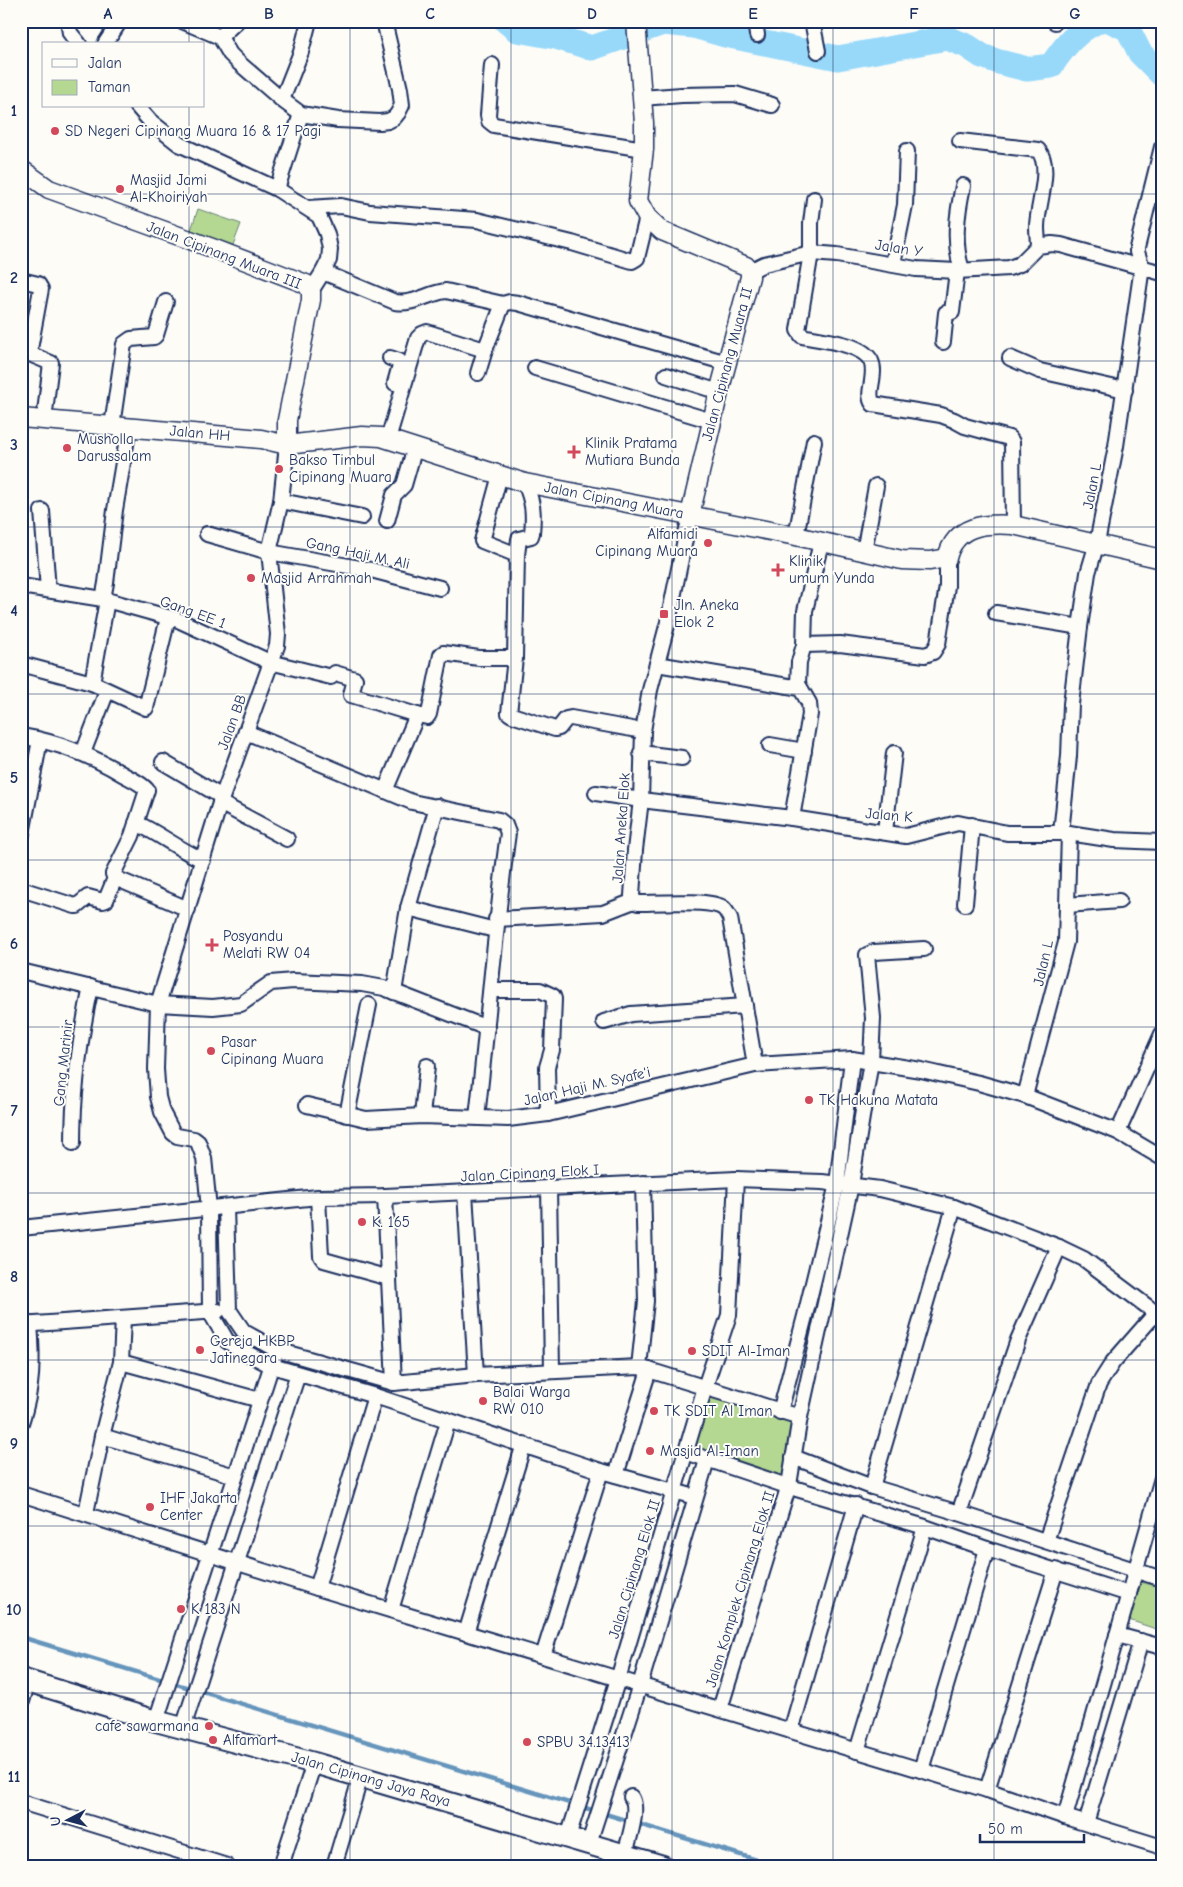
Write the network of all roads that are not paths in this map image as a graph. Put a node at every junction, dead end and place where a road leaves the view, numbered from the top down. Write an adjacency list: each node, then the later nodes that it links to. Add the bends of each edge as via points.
1 (68, 21): 10 (street, via 70,32)
2 (120, 21): 11 (street)
3 (182, 21): 9 (street)
4 (237, 21): 9 (street)
5 (309, 21): 15 (street)
6 (384, 21): 18 (street, via 400,89 402,105 398,113 388,121 380,122)
7 (636, 21): 14 (street)
8 (812, 21): 12 (street)
9 (220, 37): 15 (street, via 238,63)
10 (78, 42)
11 (106, 42)
12 (818, 51)
13 (492, 65): 21 (street, via 488,115 494,125)
14 (641, 98): 16 (street, via 735,94); 21 (street)
15 (282, 100): 18 (street)
16 (772, 104)
17 (139, 108): 25 (street, via 179,144)
18 (301, 114): 25 (street)
19 (960, 141): 29 (street, via 1038,150 1042,154 1045,167 1037,226)
20 (1162, 147): 32 (street, Jalan L, via 1137,248)
21 (644, 149): 28 (street, via 638,201)
22 (907, 151): 31 (street, via 905,205)
23 (21, 169): 38 (street, Jalan Cipinang Muara III, via 49,189 279,273 306,284)
24 (964, 186): 34 (street, via 956,252)
25 (277, 189): 27 (street)
26 (814, 199): 30 (street)
27 (308, 208): 28 (street, via 341,206 370,212 477,220 632,261 637,258); 35 (street, via 319,216 327,234 330,249)
28 (647, 217): 33 (street, Jalan Cipinang Muara II, via 662,231)
29 (1038, 246): 32 (street, via 1061,245); 34 (street, Jalan Y, via 1020,264 1009,268)
30 (811, 254): 31 (street, Jalan Y); 33 (street, Jalan Y); 67 (street, via 799,334 849,346 866,354 874,370 873,404 941,415 965,426 1009,438 1012,442)
31 (893, 264): 34 (street, Jalan Y, via 916,269)
32 (1142, 267): 36 (street); 49 (street, Jalan L)
33 (750, 270): 45 (street, Jalan Cipinang Muara II)
34 (959, 270): 41 (street, via 952,312 946,313)
35 (323, 272): 38 (street); 40 (street, via 395,302 411,302 446,291)
36 (1162, 273)
37 (21, 280): 52 (street, via 38,284 41,289 30,349 32,355 51,363)
38 (311, 291): 57 (street, Jalan Cipinang Muara III, via 287,420)
39 (166, 302): 54 (street, via 154,337 131,338 124,344)
40 (503, 304): 42 (street); 45 (street, via 518,303)
41 (943, 342)
42 (486, 350): 47 (street); 55 (street, via 427,332 422,334)
43 (390, 358): 55 (street, via 400,364)
44 (1010, 358): 49 (street, via 1040,371)
45 (727, 362): 50 (street, Jalan Cipinang Muara II)
46 (535, 368): 53 (street)
47 (478, 373)
48 (666, 375): 50 (street)
49 (1125, 390): 71 (street, Jalan L)
50 (719, 392): 53 (street, Jalan Cipinang Muara II)
51 (21, 418): 52 (street, Jalan HH)
52 (44, 420): 54 (street, Jalan HH)
53 (712, 421): 64 (street, Jalan Cipinang Muara II)
54 (121, 426): 57 (street, Jalan HH, via 261,439); 80 (street)
55 (384, 438): 57 (street, Jalan Cipinang Muara, via 362,436); 58 (street, Jalan Cipinang Muara)
56 (814, 441): 69 (street)
57 (287, 445): 62 (street, Jalan BB)
58 (415, 448): 59 (street, Jalan Cipinang Muara); 66 (street, via 404,485 394,495)
59 (500, 475): 60 (street, Jalan Cipinang Muara); 74 (street, via 482,541)
60 (525, 483): 64 (street, Jalan Cipinang Muara); 74 (street, via 533,508 532,533 519,540)
61 (876, 486): 73 (street)
62 (281, 501): 65 (street); 72 (street, Jalan BB)
63 (42, 511): 79 (street)
64 (690, 515): 69 (street, Jalan Cipinang Muara); 88 (street, Jalan Aneka Elok)
65 (362, 517)
66 (386, 521)
67 (1013, 525): 71 (street); 75 (street, via 984,524 966,532 950,545)
68 (207, 534): 72 (street, Gang Haji M. Ali)
69 (796, 536): 70 (street, Jalan Cipinang Muara)
70 (821, 542): 73 (street, Jalan Cipinang Muara); 84 (street, via 805,611)
71 (1097, 543): 76 (street); 83 (street, Jalan L, via 1088,573)
72 (269, 552): 78 (street, Gang Haji M. Ali, via 371,570); 86 (street, Jalan BB, via 278,634)
73 (864, 552): 75 (street, Jalan Cipinang Muara, via 910,560)
74 (517, 555): 85 (street)
75 (948, 558): 84 (street, via 938,644 933,652)
76 (1162, 559)
77 (21, 586): 79 (street, Gang EE 1)
78 (440, 588)
79 (48, 590): 80 (street, Gang EE 1)
80 (105, 599): 82 (street, Gang EE 1); 89 (street)
81 (996, 613): 83 (street)
82 (168, 618): 86 (street, Gang EE 1); 91 (street, via 146,708)
83 (1080, 626): 113 (street, Jalan L, via 1071,704)
84 (804, 644): 90 (street, via 799,662)
85 (515, 658): 92 (street, via 443,653 429,714 427,717); 94 (street, via 509,710 512,715 556,730 566,719 572,718)
86 (270, 662): 92 (street, Gang EE 1, via 331,677 335,673 355,679 351,695); 93 (street, Jalan BB)
87 (21, 664): 89 (street)
88 (657, 664): 90 (street); 94 (street, Jalan Aneka Elok)
89 (92, 684): 91 (street)
90 (800, 688): 98 (street, via 809,704 810,714)
91 (107, 691): 99 (street)
92 (417, 715): 104 (street)
93 (246, 732): 104 (street); 106 (street, Jalan BB)
94 (643, 732): 100 (street, Jalan Aneka Elok)
95 (21, 736): 96 (street)
96 (40, 740): 99 (street); 114 (street)
97 (770, 746): 98 (street)
98 (804, 751): 109 (street)
99 (83, 753): 110 (street, via 145,788)
100 (641, 753): 102 (street); 107 (street, Jalan Aneka Elok)
101 (894, 753): 112 (street)
102 (682, 758)
103 (163, 762): 106 (street)
104 (385, 791): 108 (street, via 412,802)
105 (596, 793): 107 (street, Jalan K)
106 (221, 800): 115 (street); 117 (street, Jalan BB)
107 (641, 800): 109 (street, Jalan K); 120 (street, Jalan Aneka Elok, via 635,850)
108 (437, 806): 124 (street); 126 (street, via 499,820 505,825 508,833)
109 (792, 818): 112 (street, Jalan K)
110 (136, 823): 117 (street); 118 (street, via 113,874)
111 (972, 825): 112 (street, Jalan K, via 950,824 911,836); 113 (street, Jalan K, via 1007,832); 122 (street)
112 (885, 832)
113 (1065, 833): 116 (street, Jalan K); 123 (street, Jalan L)
114 (21, 839)
115 (287, 839)
116 (1162, 842)
117 (203, 860): 125 (street, Jalan BB)
118 (115, 878): 119 (street, via 106,900 88,898 78,906); 125 (street)
119 (21, 889)
120 (634, 901): 126 (street, via 603,913); 134 (street, Jalan Aneka Elok, via 699,902 724,908 730,918)
121 (1119, 902): 123 (street)
122 (965, 904)
123 (1067, 905): 142 (street, Jalan L, via 1063,958)
124 (408, 908): 126 (street); 131 (street)
125 (188, 909): 132 (street, Jalan BB)
126 (496, 924): 130 (street)
127 (924, 949): 139 (street, via 867,955 873,1018)
128 (21, 971): 129 (street)
129 (91, 987): 132 (street); 149 (street, Gang Marinir, via 81,1038)
130 (491, 990): 136 (street); 144 (street, via 544,991 553,996 552,1050 547,1064)
131 (394, 992): 132 (street, via 362,984 271,982 241,1004 213,1007); 136 (street)
132 (158, 1004): 161 (street, Jalan BB, via 158,1097 173,1133 198,1142 204,1158)
133 (369, 1005): 145 (street)
134 (746, 1006): 135 (street, via 631,1014); 140 (street, Jalan Aneka Elok)
135 (604, 1022)
136 (487, 1028): 147 (street)
137 (1162, 1034): 148 (street)
138 (852, 1059): 139 (street); 140 (street); 153 (street)
139 (871, 1061): 142 (street, via 931,1072); 154 (street)
140 (755, 1065): 144 (street, Jalan Haji M. Syafe'i)
141 (427, 1066): 146 (street)
142 (1025, 1096): 148 (street)
143 (307, 1105): 145 (street, Jalan Haji M. Syafe'i)
144 (548, 1114): 147 (street, Jalan Haji M. Syafe'i, via 508,1119)
145 (347, 1115): 146 (street, Jalan Haji M. Syafe'i, via 366,1118)
146 (422, 1116): 147 (street, Jalan Haji M. Syafe'i)
147 (477, 1117)
148 (1118, 1132): 150 (street)
149 (73, 1143)
150 (1162, 1158)
151 (736, 1179): 152 (street, Jalan Cipinang Elok I); 153 (street, Jalan Cipinang Elok I); 178 (street, Jalan Cipinang Elok II, via 729,1315)
152 (643, 1183): 155 (street, Jalan Cipinang Elok I); 173 (street)
153 (836, 1184): 154 (street); 181 (street)
154 (851, 1185): 159 (street); 182 (street)
155 (549, 1187): 156 (street, Jalan Cipinang Elok I); 174 (street)
156 (465, 1192): 157 (street, Jalan Cipinang Elok I); 176 (street)
157 (385, 1196): 158 (street, Jalan Cipinang Elok I); 164 (street)
158 (318, 1197): 160 (street, Jalan Cipinang Elok I); 164 (street, via 320,1256 324,1260)
159 (954, 1206): 163 (street); 195 (street)
160 (226, 1207): 161 (street, Jalan Cipinang Elok I); 165 (street)
161 (209, 1209): 162 (street, Jalan Cipinang Elok I); 166 (street)
162 (21, 1228)
163 (1059, 1247): 167 (street, via 1084,1259); 201 (street, via 1018,1340)
164 (389, 1278): 177 (street)
165 (229, 1310): 166 (street); 170 (street, via 244,1332)
166 (210, 1312): 168 (street); 172 (street, via 227,1341)
167 (1159, 1317): 203 (street, via 1112,1362 1099,1384)
168 (122, 1318): 169 (street); 171 (street)
169 (25, 1324): 184 (street, via 32,1371 29,1400)
170 (277, 1350): 172 (street); 177 (street)
171 (122, 1362): 180 (street); 185 (street)
172 (272, 1366): 175 (street); 180 (street)
173 (644, 1369): 174 (street); 178 (street); 191 (street)
174 (552, 1370): 176 (street)
175 (298, 1374): 179 (street); 206 (street)
176 (476, 1375): 177 (street)
177 (394, 1383)
178 (705, 1386): 181 (street); 187 (street, Jalan Cipinang Elok II)
179 (375, 1396): 183 (street); 210 (street)
180 (260, 1400): 192 (street)
181 (780, 1412): 182 (street)
182 (800, 1417): 188 (street)
183 (448, 1421): 186 (street); 212 (street)
184 (21, 1423)
185 (102, 1436): 192 (street); 200 (street)
186 (524, 1444): 190 (street); 213 (street)
187 (686, 1452): 189 (street); 196 (street, Jalan Cipinang Elok II)
188 (793, 1457): 194 (street); 195 (street)
189 (707, 1460): 194 (street); 198 (street)
190 (601, 1471): 191 (street); 217 (street)
191 (616, 1475): 196 (street)
192 (236, 1476): 205 (street)
193 (1162, 1478): 208 (street)
194 (790, 1486): 199 (street, Jalan Komplek Cipinang Elok II); 222 (street, Jalan Komplek Cipinang Elok II)
195 (872, 1487): 201 (street)
196 (674, 1491): 198 (street); 218 (street, Jalan Cipinang Elok II)
197 (21, 1494): 200 (street, Jalan Komplek Cipinang Elok II)
198 (695, 1497): 220 (street)
199 (856, 1505): 202 (street, Jalan Komplek Cipinang Elok II); 225 (street)
200 (86, 1513): 205 (street, Jalan Komplek Cipinang Elok II)
201 (959, 1513): 203 (street)
202 (925, 1527): 204 (street, Jalan Komplek Cipinang Elok II); 226 (street)
203 (1046, 1541): 208 (street)
204 (987, 1549): 207 (street, Jalan Komplek Cipinang Elok II); 228 (street)
205 (210, 1553): 206 (street, Jalan Komplek Cipinang Elok II); 223 (street)
206 (236, 1563): 210 (street, Jalan Komplek Cipinang Elok II); 224 (street)
207 (1056, 1570): 211 (street, Jalan Komplek Cipinang Elok II); 230 (street)
208 (1135, 1570): 209 (street); 211 (street)
209 (1162, 1579)
210 (316, 1588): 212 (street, Jalan Komplek Cipinang Elok II)
211 (1129, 1594): 214 (street)
212 (391, 1610): 213 (street, Jalan Komplek Cipinang Elok II)
213 (466, 1633): 217 (street, Jalan Komplek Cipinang Elok II)
214 (1117, 1635): 215 (street); 233 (street)
215 (1140, 1641): 216 (street); 234 (street)
216 (1162, 1647)
217 (543, 1656): 218 (street, Jalan Komplek Cipinang Elok II)
218 (618, 1679): 220 (street, Jalan Komplek Cipinang Elok II); 235 (street, Jalan Cipinang Elok II)
219 (24, 1680): 221 (street); 223 (main road, Jalan Cipinang Jaya Raya)
220 (640, 1685): 222 (street, Jalan Komplek Cipinang Elok II); 236 (street)
221 (21, 1704)
222 (720, 1709): 225 (street, Jalan Komplek Cipinang Elok II)
223 (158, 1713): 224 (main road, Jalan Cipinang Jaya Raya)
224 (186, 1720): 227 (main road, Jalan Cipinang Jaya Raya)
225 (791, 1730): 226 (street, Jalan Komplek Cipinang Elok II)
226 (857, 1751): 228 (street, Jalan Komplek Cipinang Elok II)
227 (314, 1762): 229 (main road, Jalan Cipinang Jaya Raya); 240 (street)
228 (921, 1770): 230 (street, Jalan Komplek Cipinang Elok II)
229 (361, 1776): 235 (main road, Jalan Cipinang Jaya Raya); 241 (street)
230 (987, 1790): 233 (street, Jalan Komplek Cipinang Elok II)
231 (631, 1797): 237 (street, via 635,1804 634,1818)
232 (21, 1802): 239 (street)
233 (1065, 1817): 234 (street, Jalan Komplek Cipinang Elok II)
234 (1086, 1823): 238 (street, Jalan Komplek Cipinang Elok II)
235 (568, 1833): 236 (main road, Jalan Cipinang Jaya Raya)
236 (590, 1841): 237 (main road, Jalan Cipinang Jaya Raya)
237 (627, 1847): 242 (main road, Jalan Cipinang Jaya Raya)
238 (1162, 1847)
239 (227, 1866)
240 (281, 1866)
241 (334, 1866)
242 (663, 1866)

